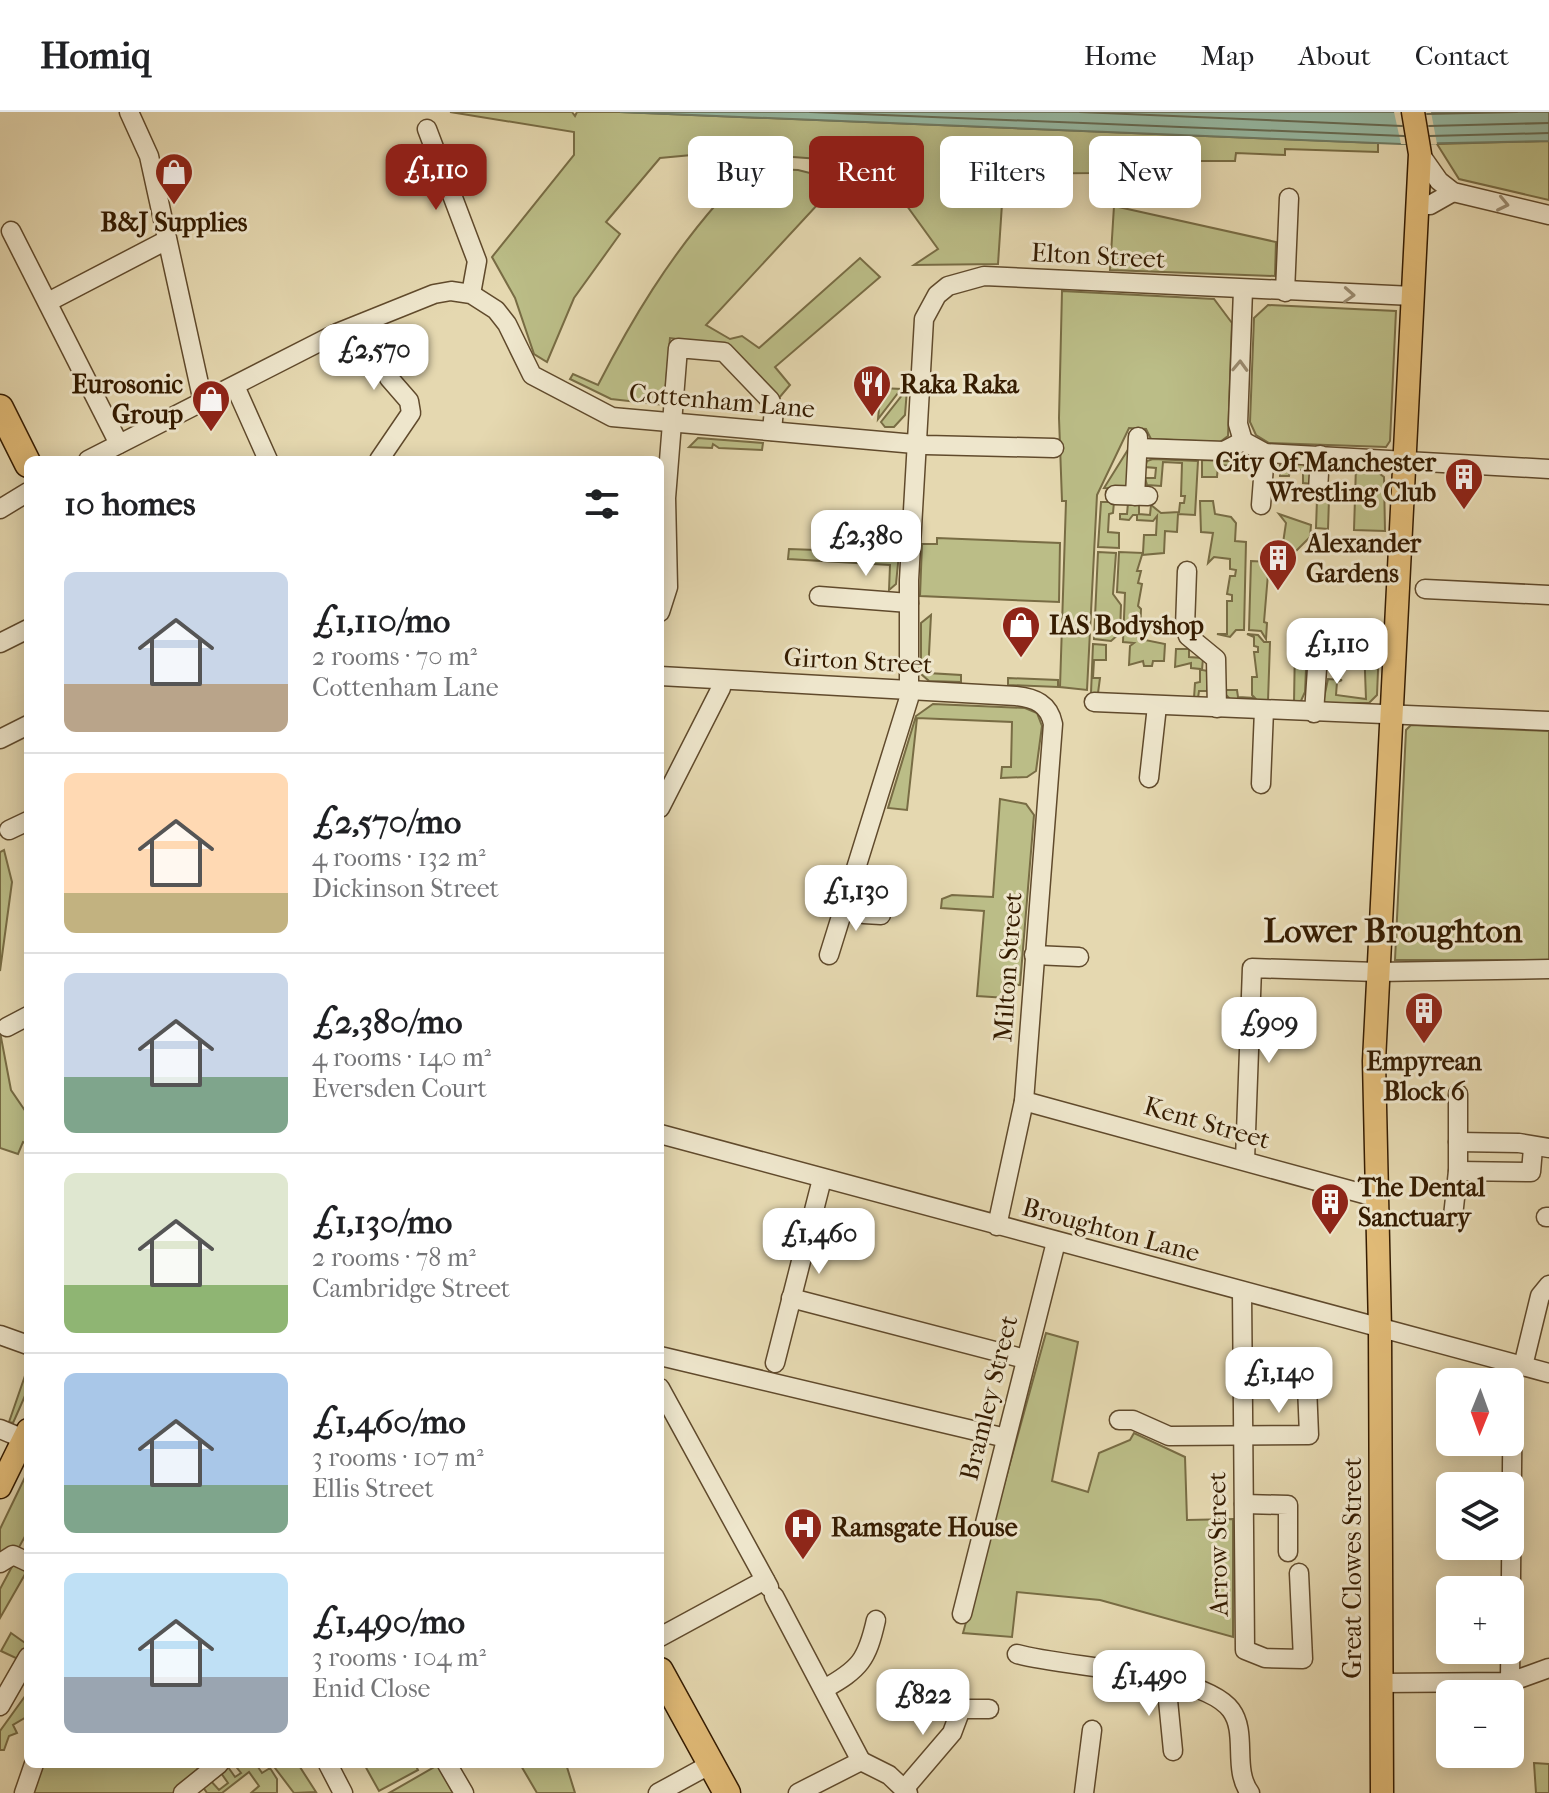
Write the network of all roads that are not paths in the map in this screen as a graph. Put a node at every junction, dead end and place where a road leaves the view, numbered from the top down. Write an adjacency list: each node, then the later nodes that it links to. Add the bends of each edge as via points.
1 (129, 112): 10 (street, via 149,156)
2 (1413, 112): 4 (main road, Great Clowes Street)
3 (427, 129): 13 (street, via 477,261)
4 (1420, 149): 5 (street, via 1439,181); 7 (main road, Great Clowes Street)
5 (1453, 192): 7 (street, via 1430,205); 8 (street, one-way to 8)
6 (1289, 198): 12 (street)
7 (1417, 205): 14 (main road, Great Clowes Street)
8 (1549, 215)
9 (12, 230): 15 (street)
10 (167, 240): 15 (street); 18 (street)
11 (1243, 290): 12 (street, Elton Street); 22 (street, one-way to 11, via 1238,424); 23 (street, Elton Street, via 984,276 959,280 937,295 924,319)
12 (1285, 292): 14 (street, Elton Street, one-way to 14)
13 (471, 294): 16 (street, via 434,294); 20 (street, Cottenham Lane, via 485,300 507,324 532,375 612,417)
14 (1413, 296): 32 (main road, Great Clowes Street)
15 (48, 302): 24 (street)
16 (371, 320): 17 (street); 31 (street, via 389,378 409,401 411,413)
17 (235, 386): 18 (street); 30 (street)
18 (203, 402): 24 (street)
19 (0, 408): 28 (highway)
20 (670, 424): 21 (street, Cottenham Lane); 21 (street, via 678,348 724,352 770,400); 41 (street, via 669,574)
21 (772, 431): 23 (street, Cottenham Lane)
22 (1243, 441): 26 (street); 36 (street, via 1224,451 1138,442 1142,496)
23 (918, 443): 25 (street, Cottenham Lane); 44 (street, Elton Street)
24 (119, 444): 29 (street)
25 (1054, 448)
26 (1265, 453): 27 (street); 37 (street)
27 (1320, 455): 32 (street); 34 (street)
28 (24, 456)
29 (96, 456)
30 (266, 456)
31 (382, 456)
32 (1404, 459): 33 (street); 57 (main road, Great Clowes Street)
33 (1549, 469)
34 (1318, 491)
35 (24, 494): 38 (street)
36 (1115, 495)
37 (1261, 505)
38 (0, 509)
39 (1186, 571): 53 (street, via 1185,627 1188,636 1216,659)
40 (1425, 589): 42 (street)
41 (664, 595)
42 (1549, 595)
43 (819, 596): 44 (street)
44 (909, 603): 50 (street, Elton Street)
45 (24, 631): 47 (street)
46 (1334, 639): 56 (street, via 1319,649 1325,672)
47 (0, 643)
48 (664, 676): 49 (street, Girton Street)
49 (721, 680): 50 (street, Girton Street); 63 (street)
50 (910, 690): 55 (street, Girton Street, via 1028,697); 66 (street, Elton Street)
51 (1094, 702): 52 (street)
52 (1157, 706): 53 (street); 61 (street)
53 (1217, 708): 54 (street)
54 (1264, 710): 56 (street); 62 (street)
55 (1048, 711): 69 (street, Milton Street, via 1053,724)
56 (1314, 713): 57 (street)
57 (1391, 716): 58 (street); 72 (main road, Great Clowes Street)
58 (1549, 721)
59 (24, 727): 60 (street)
60 (0, 739)
61 (1149, 778)
62 (1261, 784)
63 (664, 800)
64 (24, 823): 65 (street)
65 (9, 830)
66 (846, 904): 67 (street, via 864,914); 68 (street, Elton Street)
67 (881, 915)
68 (829, 955)
69 (1034, 955): 70 (street); 76 (street, Milton Street)
70 (1079, 957)
71 (1549, 969): 72 (street)
72 (1377, 972): 80 (street, via 1252,968); 83 (main road, Great Clowes Street)
73 (24, 1020): 74 (street)
74 (7, 1027)
75 (1458, 1094): 78 (street)
76 (1024, 1101): 80 (street, Kent Street); 85 (street, Milton Street)
77 (664, 1135): 82 (street, Broughton Lane)
78 (1458, 1142): 79 (street); 81 (street)
79 (1541, 1148): 81 (street, via 1531,1172)
80 (1245, 1160): 83 (street, Kent Street)
81 (1458, 1171): 84 (street)
82 (822, 1179): 85 (street, Broughton Lane); 89 (street)
83 (1375, 1197): 90 (main road, Great Clowes Street)
84 (1453, 1216)
85 (997, 1226): 86 (street, Broughton Lane)
86 (1056, 1242): 88 (street, Broughton Lane); 94 (street, Bramley Street)
87 (1549, 1285): 96 (street, via 1540,1296)
88 (1242, 1291): 90 (street, Broughton Lane); 103 (street, Arrow Street)
89 (791, 1298): 94 (street); 95 (street)
90 (1380, 1329): 96 (street, Broughton Lane); 123 (main road, Great Clowes Street)
91 (0, 1335): 92 (street)
92 (24, 1344)
93 (664, 1357): 104 (street)
94 (1025, 1359): 104 (street, Bramley Street)
95 (775, 1363)
96 (1518, 1365): 97 (street, Broughton Lane); 120 (street)
97 (1549, 1373)
98 (1307, 1386): 103 (street, via 1309,1435)
99 (664, 1395): 112 (street)
100 (1119, 1420): 103 (street, via 1133,1420 1169,1436)
101 (0, 1429): 102 (street)
102 (24, 1435)
103 (1243, 1437): 107 (street, Arrow Street)
104 (1006, 1438): 113 (street, Bramley Street)
105 (24, 1439): 106 (main road)
106 (0, 1487)
107 (1244, 1504): 108 (street, via 1288,1505); 111 (street, Arrow Street, via 1245,1650 1265,1658 1303,1659)
108 (1288, 1552)
109 (24, 1560): 110 (street, via 13,1555)
110 (0, 1563)
111 (1299, 1573)
112 (769, 1588): 115 (street); 126 (street)
113 (962, 1614)
114 (876, 1620): 126 (street, via 869,1653 852,1673)
115 (664, 1635)
116 (1549, 1668): 121 (street)
117 (664, 1678): 133 (highway)
118 (1030, 1678): 119 (street, via 1024,1656)
119 (1166, 1680): 131 (street); 139 (street, via 1216,1695 1230,1709 1237,1721)
120 (1510, 1680)
121 (1516, 1680)
122 (22, 1681): 127 (street)
123 (1380, 1683): 124 (street); 148 (main road, Great Clowes Street)
124 (1436, 1683)
125 (919, 1688): 128 (street)
126 (824, 1689): 132 (street)
127 (0, 1706)
128 (961, 1709): 129 (street); 138 (street, via 952,1733)
129 (989, 1709)
130 (1092, 1730): 147 (street)
131 (1173, 1751)
132 (861, 1761): 138 (street); 146 (street)
133 (711, 1764): 144 (street); 145 (highway)
134 (33, 1768): 140 (street)
135 (214, 1768): 141 (street)
136 (330, 1768): 142 (street)
137 (449, 1768): 143 (street)
138 (907, 1791)
139 (1244, 1791)
140 (24, 1793)
141 (183, 1793)
142 (343, 1793)
143 (464, 1793)
144 (658, 1793)
145 (727, 1793)
146 (798, 1793)
147 (1084, 1793)
148 (1382, 1793)

